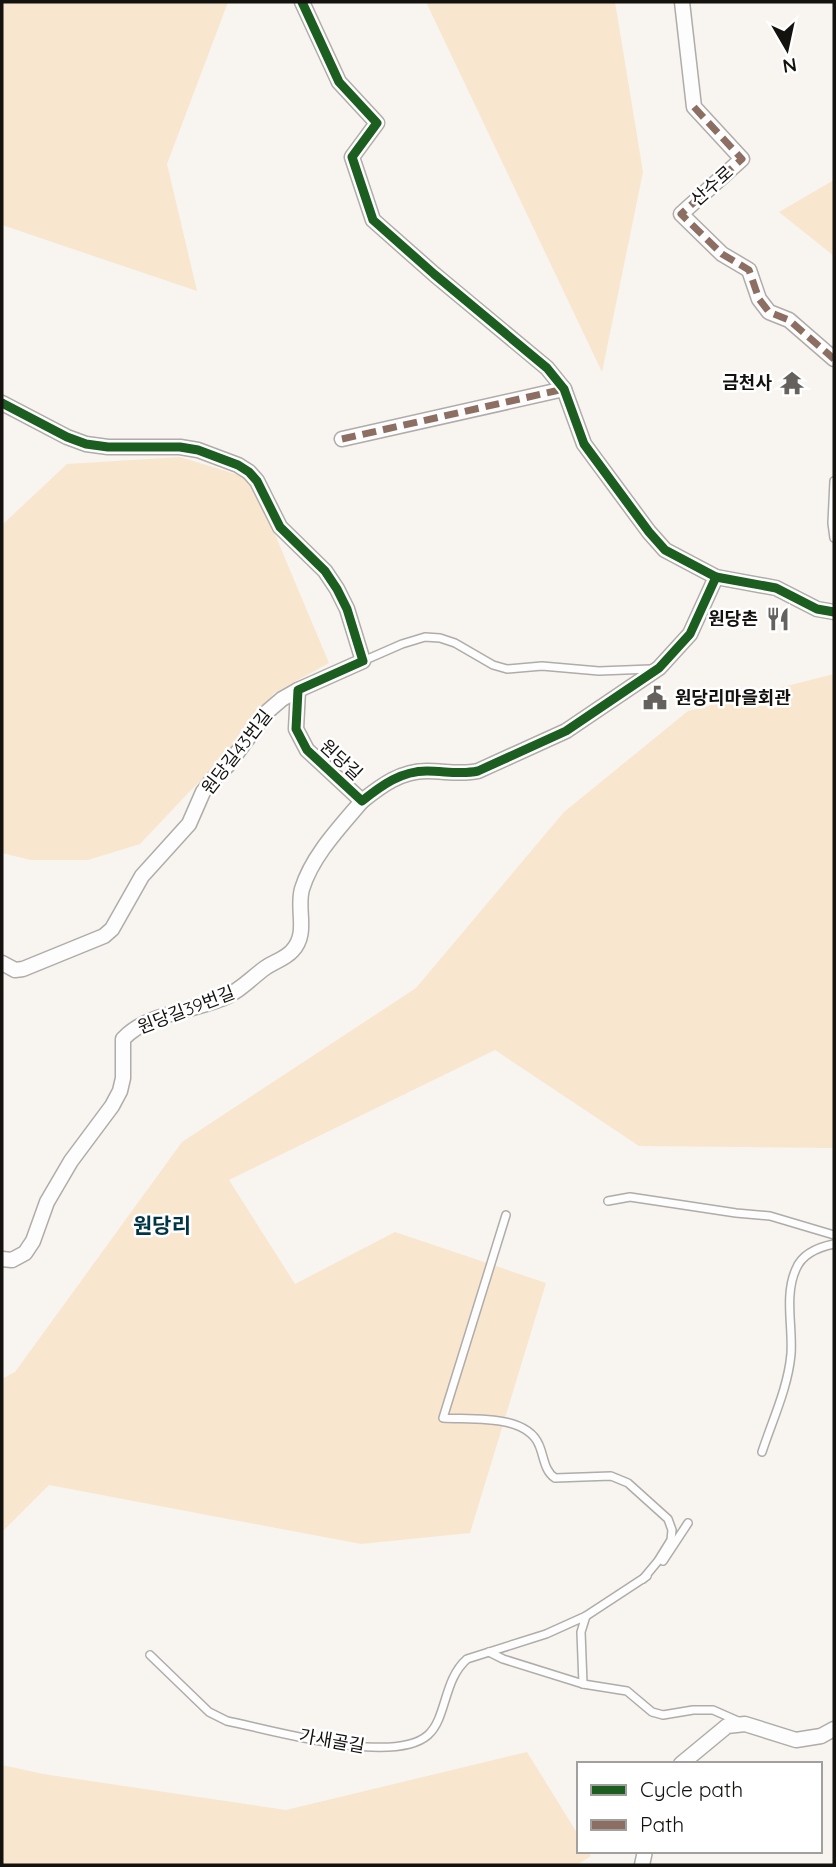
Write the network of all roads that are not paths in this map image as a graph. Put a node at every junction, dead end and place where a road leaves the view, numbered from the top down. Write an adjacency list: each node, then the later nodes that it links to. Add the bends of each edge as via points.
1 (302, 2): 4 (street, via 339,82 377,123 352,157 373,220 547,368)
2 (682, 2): 3 (street, 산수로, via 694,107 741,159 681,214 722,254 748,270 769,312 789,320)
3 (834, 359)
4 (564, 389): 6 (street); 9 (street, via 584,444 649,532 665,550)
5 (2, 403): 11 (street, via 86,444 198,450 249,472 280,527 325,570 337,589)
6 (342, 439)
7 (834, 481): 8 (lane)
8 (834, 538)
9 (716, 577): 10 (street, via 776,588); 12 (street, 원당길, via 690,634)
10 (834, 612)
11 (363, 661): 12 (lane, via 425,637 455,643 507,669); 13 (street)
12 (659, 668): 14 (street, 원당길, via 566,731 496,763 465,774 412,772 398,776)
13 (298, 690): 14 (street, 원당길, via 296,729 307,750); 15 (street, 원당길43번길, via 268,711 212,780 189,824 142,876 112,929 23,969)
14 (362, 801): 20 (street, 원당길39번길, via 309,873 302,891 302,929 290,953 223,999 145,1023 123,1039 123,1078 112,1107 65,1171 25,1253)
15 (2, 963)
16 (608, 1201): 18 (lane, via 630,1197 770,1216)
17 (506, 1215): 23 (lane, via 443,1418 514,1423 527,1429 536,1438 548,1474 555,1478 611,1476 628,1483 668,1519 672,1530 671,1540)
18 (834, 1235)
19 (834, 1244): 21 (lane, via 807,1254 796,1267 785,1383)
20 (2, 1259)
21 (762, 1452)
22 (688, 1523): 23 (lane, via 660,1566)
23 (643, 1579): 24 (lane, 가새골길)
24 (586, 1616): 25 (lane, 가새골길); 27 (lane, via 581,1632)
25 (489, 1651): 26 (lane, 가새골길, via 458,1667 436,1726 428,1735 407,1745 380,1748 228,1721 209,1712); 27 (lane)
26 (150, 1655)
27 (583, 1684): 28 (lane, via 627,1691 652,1712 663,1715 713,1710)
28 (745, 1724): 29 (street, via 796,1740); 30 (street, via 727,1726)
29 (834, 1730)
30 (683, 1762)

